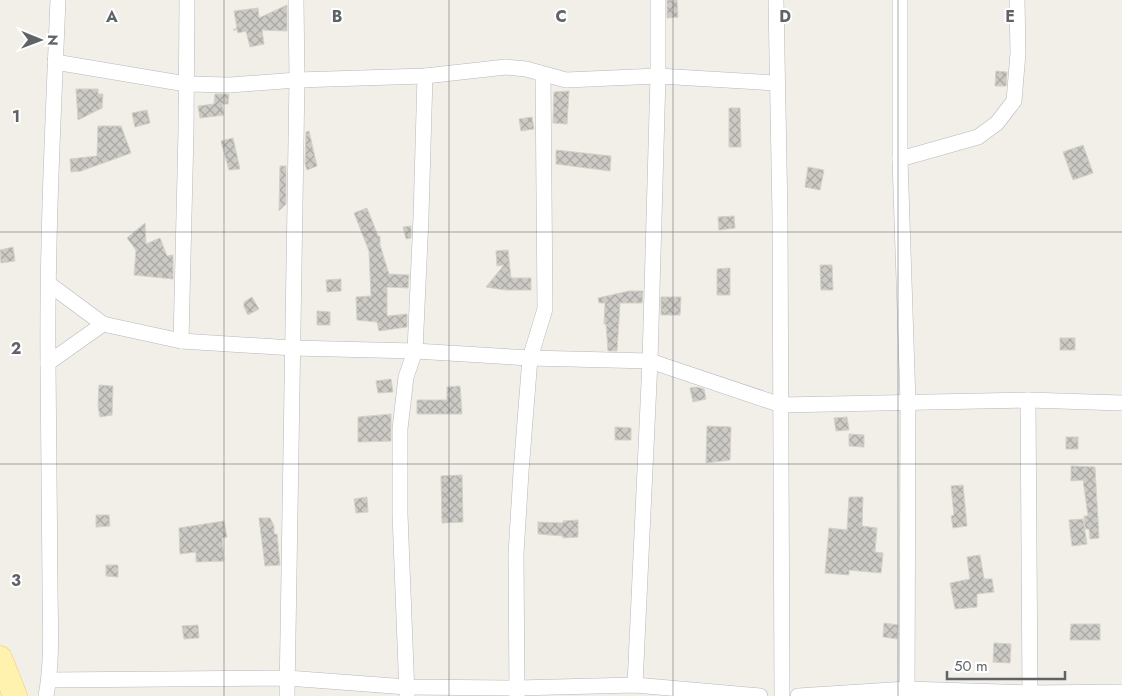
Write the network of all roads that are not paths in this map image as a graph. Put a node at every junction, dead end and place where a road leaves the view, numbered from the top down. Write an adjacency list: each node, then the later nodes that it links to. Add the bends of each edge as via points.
1 (58, 0): 8 (street)
2 (186, 0): 14 (street)
3 (296, 0): 12 (street)
4 (658, 0): 11 (street)
5 (776, 0): 13 (street)
6 (900, 0): 15 (street)
7 (1017, 0): 15 (street, via 1018,53 1014,102 997,123 978,136)
8 (56, 62): 14 (street); 16 (street)
9 (543, 75): 10 (street, via 506,67); 11 (street, via 566,80); 21 (street, via 545,309)
10 (426, 76): 12 (street); 20 (street)
11 (658, 76): 13 (street); 22 (street)
12 (297, 80): 14 (street, via 230,86); 19 (street)
13 (776, 83): 27 (street)
14 (186, 84): 18 (street)
15 (900, 159): 25 (street)
16 (49, 284): 17 (street); 23 (street)
17 (104, 324): 18 (street); 23 (street)
18 (182, 340): 19 (street)
19 (293, 348): 20 (street); 29 (street)
20 (415, 350): 21 (street); 32 (street, via 406,377 400,429)
21 (530, 358): 22 (street); 33 (street, via 516,554)
22 (650, 361): 27 (street); 31 (street)
23 (48, 363): 30 (street)
24 (1028, 400): 25 (street); 26 (street); 36 (street)
25 (908, 402): 27 (street); 35 (street)
26 (1122, 403)
27 (781, 405): 41 (street)
28 (0, 658): 37 (main road)
29 (287, 678): 30 (street); 32 (street); 39 (street)
30 (49, 680): 38 (street)
31 (635, 685): 33 (street); 40 (street)
32 (407, 692): 33 (street)
33 (517, 692)
34 (1122, 692): 36 (street)
35 (907, 693): 36 (street); 42 (street)
36 (1030, 695)
37 (14, 696)
38 (46, 696)
39 (287, 696)
40 (760, 696)
41 (782, 696)
42 (798, 696)

